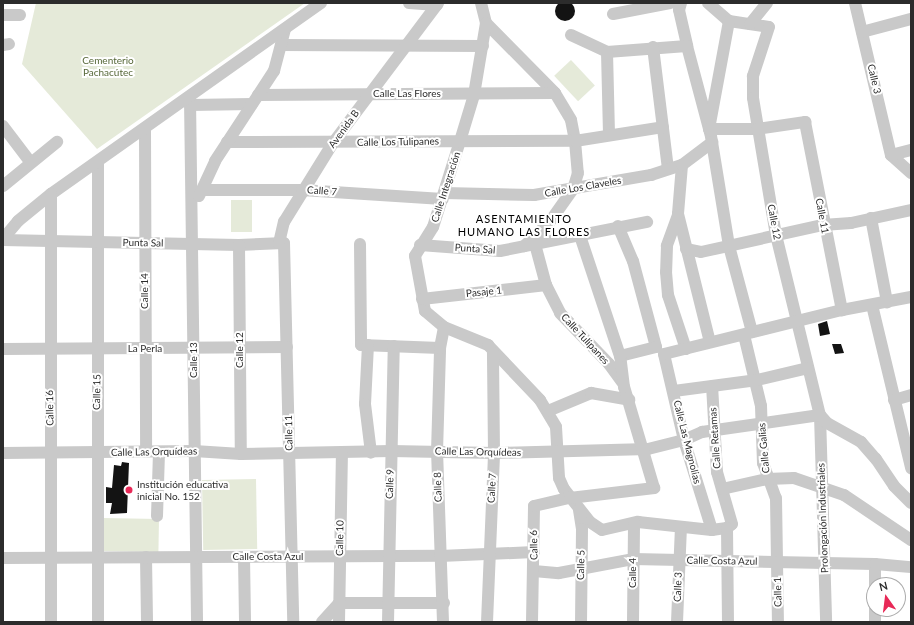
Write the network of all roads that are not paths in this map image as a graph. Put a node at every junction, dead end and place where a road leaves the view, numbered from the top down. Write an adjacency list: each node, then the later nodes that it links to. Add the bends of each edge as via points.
1 (321, 3): 16 (street)
2 (409, 3): 7 (street)
3 (481, 3): 14 (street, Calle Integración)
4 (708, 3): 13 (street)
5 (767, 3): 15 (street)
6 (855, 3): 17 (street, Calle 3)
7 (437, 4): 20 (street, Avenida B)
8 (675, 5): 9 (street); 22 (street, Calle Galias)
9 (613, 14)
10 (3, 15): 11 (street)
11 (20, 15)
12 (911, 19): 17 (street)
13 (729, 21): 15 (street); 32 (street)
14 (486, 23): 21 (street, Calle Integración); 25 (street)
15 (750, 24): 33 (street, Calle 12, via 769,27 753,76)
16 (285, 29): 19 (street); 29 (street)
17 (862, 32): 43 (street, Calle 3)
18 (571, 35): 24 (street)
19 (281, 45): 20 (street); 28 (street, via 274,71)
20 (408, 45): 21 (street); 26 (street, Avenida B)
21 (483, 46): 27 (street, Calle Integración)
22 (687, 46): 23 (street); 32 (street, Calle Galias)
23 (653, 47): 24 (street); 31 (street)
24 (607, 52): 35 (street)
25 (556, 93): 27 (street, Calle Las Flores); 37 (street, via 571,120)
26 (370, 94): 27 (street, Calle Las Flores); 28 (street, Calle Las Flores); 41 (street, Avenida B)
27 (474, 94): 36 (street, Calle Integración)
28 (255, 100): 29 (street, Calle Las Flores); 39 (street)
29 (190, 102): 34 (street); 56 (street, Calle 13)
30 (3, 126): 44 (street)
31 (663, 127): 35 (street, Calle Los Tulipanes); 47 (street)
32 (709, 129): 33 (street); 40 (street, Calle Galias)
33 (757, 129): 60 (street, Calle 11, via 805,122); 63 (street, Calle 12)
34 (145, 130): 45 (street); 67 (street, Calle 14)
35 (609, 135): 37 (street, Calle Los Tulipanes)
36 (460, 141): 37 (street, Calle Los Tulipanes); 41 (street, Calle Los Tulipanes); 54 (street, Calle Integración)
37 (575, 141): 50 (street, via 578,173)
38 (57, 142): 44 (street)
39 (227, 142): 41 (street, Calle Los Tulipanes); 51 (street)
40 (712, 142): 46 (street, Calle Los Claveles); 74 (street, Calle Galias)
41 (333, 143): 52 (street, Avenida B)
42 (911, 150): 43 (street)
43 (891, 155): 48 (street)
44 (31, 163): 49 (street)
45 (98, 163): 53 (street); 66 (street, Calle 15)
46 (682, 165): 47 (street, Calle Los Claveles); 57 (street)
47 (668, 169): 50 (street, Calle Los Claveles)
48 (911, 172)
49 (3, 186)
50 (573, 189): 54 (street, Calle Los Claveles, via 534,195); 73 (street, via 549,223)
51 (202, 190): 52 (street, Calle 7); 56 (street)
52 (302, 190): 54 (street, Calle 7); 68 (street, Avenida B, via 284,222)
53 (51, 194): 64 (street, via 18,221); 65 (street, Calle 16)
54 (443, 196): 72 (street, Calle Integración, via 433,227)
55 (911, 210): 58 (street)
56 (191, 213): 69 (street, Calle 13)
57 (678, 214): 75 (street); 96 (street, via 667,246 666,272 668,295)
58 (871, 218): 60 (street); 79 (street)
59 (647, 222): 61 (street, Punta Sal)
60 (823, 225): 63 (street); 81 (street, Calle 11)
61 (618, 226): 62 (street, Punta Sal); 97 (street, Calle Las Magnolias, via 633,262)
62 (579, 233): 73 (street, Punta Sal); 99 (street, Calle Tulipanes)
63 (776, 235): 74 (street); 82 (street, Calle 12)
64 (3, 240): 65 (street, Punta Sal)
65 (50, 241): 66 (street, Punta Sal); 89 (street, Calle 16)
66 (97, 242): 67 (street, Punta Sal); 93 (street, Calle 15)
67 (144, 243): 69 (street, Punta Sal); 94 (street, Calle 14)
68 (282, 243): 71 (street, Punta Sal); 88 (street, Calle 11)
69 (192, 244): 71 (street, Punta Sal); 95 (street, Calle 13)
70 (360, 244): 86 (street)
71 (239, 245): 90 (street, Calle 12)
72 (420, 245): 73 (street, Punta Sal, via 500,251); 78 (street, Calle Integración, via 415,256)
73 (529, 245): 76 (street, Calle Tulipanes)
74 (729, 246): 75 (street, via 702,252); 84 (street, Calle Galias)
75 (686, 249): 85 (street)
76 (546, 285): 78 (street, Pasaje 1); 102 (street, Calle Tulipanes, via 560,312 609,364)
77 (911, 297): 79 (street)
78 (422, 299): 83 (street, Calle Integración, via 430,318)
79 (887, 302): 80 (street)
80 (872, 305): 81 (street); 107 (street)
81 (842, 310): 82 (street)
82 (798, 322): 84 (street); 100 (street, Calle 12)
83 (444, 327): 91 (street, Calle 8); 98 (street, Calle Integración, via 488,345)
84 (748, 334): 85 (street); 101 (street, Calle Galias)
85 (710, 342): 96 (street)
86 (364, 345): 87 (street); 124 (street, via 365,404)
87 (394, 346): 91 (street); 115 (street, Calle 9)
88 (287, 347): 90 (street, La Perla); 122 (street, Calle 11)
89 (49, 348): 92 (street, La Perla); 93 (street, La Perla); 126 (street, Calle 16)
90 (239, 348): 95 (street, La Perla); 127 (street, Calle 12)
91 (440, 348): 118 (street, Calle 8)
92 (3, 349)
93 (98, 349): 94 (street, La Perla); 121 (street, Calle 15)
94 (145, 349): 95 (street, La Perla); 116 (street, Calle 14)
95 (194, 349): 114 (street, Calle 13)
96 (686, 349): 97 (street)
97 (660, 350): 99 (street); 104 (street, Calle Las Magnolias)
98 (493, 353): 108 (street, Calle Integración); 125 (street, Calle 7)
99 (620, 356): 102 (street, Calle Tulipanes)
100 (808, 368): 101 (street); 109 (street, Calle 12)
101 (757, 380): 103 (street); 110 (street, Calle Galias)
102 (624, 386): 106 (street, Calle Tulipanes)
103 (712, 386): 104 (street); 111 (street, Calle Retamas)
104 (674, 391): 112 (street, Calle Las Magnolias)
105 (911, 395): 107 (street)
106 (629, 400): 108 (street, via 591,393); 113 (street, Calle Tulipanes, via 637,422)
107 (894, 400): 128 (street)
108 (548, 411): 119 (street, Calle Integración, via 556,427)
109 (820, 415): 110 (street, Calle Las Orquídeas); 130 (street, Prolongación Industriales); 133 (street, via 827,423 861,442 894,486)
110 (761, 423): 111 (street, Calle Las Orquídeas); 129 (street, Calle Galias)
111 (714, 431): 112 (street, Calle Las Orquídeas, via 702,432); 131 (street, Calle Retamas, via 717,472)
112 (684, 440): 113 (street, Calle Las Orquídeas); 139 (street, Calle Las Magnolias)
113 (641, 448): 119 (street, Calle Las Orquídeas); 132 (street, Calle Tulipanes, via 654,488)
114 (194, 451): 117 (street, Calle Las Orquídeas); 127 (street, Calle Las Orquídeas); 147 (street, Calle 13)
115 (391, 451): 118 (street, Calle Las Orquídeas); 124 (street, Calle Las Orquídeas); 143 (street, Calle 9)
116 (146, 452): 117 (street, Calle Las Orquídeas); 121 (street, Calle Las Orquídeas)
117 (159, 452): 135 (street)
118 (437, 452): 125 (street, Calle Las Orquídeas); 144 (street, Calle 8)
119 (558, 452): 125 (street, Calle Las Orquídeas); 132 (street, Calle Integración, via 559,478)
120 (3, 453): 126 (street, Calle Las Orquídeas)
121 (96, 453): 126 (street, Calle Las Orquídeas); 145 (street, Calle 15)
122 (290, 453): 123 (street, Calle Las Orquídeas); 127 (street, Calle Las Orquídeas); 149 (street, Calle 11)
123 (342, 453): 124 (street, Calle Las Orquídeas); 150 (street, Calle 10)
124 (371, 453)
125 (494, 453): 142 (street, Calle 7)
126 (51, 454): 152 (street, Calle 16)
127 (241, 454)
128 (911, 468)
129 (766, 479): 130 (street, via 794,478); 131 (street); 155 (street, Calle Galias, via 776,498)
130 (821, 486): 140 (street, via 844,495); 156 (street, Prolongación Industriales)
131 (722, 490): 138 (street, Calle Retamas, via 732,518 732,524)
132 (570, 498): 134 (street, Calle Integración); 141 (street, Calle 6, via 534,506)
133 (911, 503)
134 (578, 509): 136 (street, Calle Integración, via 602,530); 160 (street, Calle 5, via 582,529)
135 (157, 516)
136 (634, 523): 137 (street); 153 (street, Calle 4)
137 (681, 528): 139 (street); 154 (street, Calle 3)
138 (727, 528): 139 (street); 157 (street, Calle Retamas)
139 (712, 530)
140 (911, 540)
141 (534, 552): 142 (street, Calle Costa Azul); 161 (street, Calle 6)
142 (489, 555): 144 (street, Calle Costa Azul); 176 (street, Calle 7)
143 (388, 556): 144 (street, Calle Costa Azul); 150 (street, Calle Costa Azul); 163 (street, Calle 9)
144 (440, 556): 165 (street, Calle 8)
145 (98, 557): 146 (street, Calle Costa Azul); 152 (street, Calle Costa Azul); 167 (street, Calle 15)
146 (146, 557): 147 (street, Calle Costa Azul); 168 (street)
147 (198, 557): 148 (street, Calle Costa Azul); 169 (street, Calle 13)
148 (244, 557): 149 (street, Calle Costa Azul); 170 (street)
149 (292, 557): 150 (street, Calle Costa Azul); 171 (street, Calle 11)
150 (340, 557): 164 (street, Calle 10)
151 (3, 558): 152 (street, Calle Costa Azul)
152 (51, 558): 166 (street, Calle 16)
153 (633, 559): 154 (street, Calle Costa Azul); 160 (street, Calle Costa Azul); 179 (street, Calle 4)
154 (679, 560): 157 (street, Calle Costa Azul); 180 (street, Calle 3)
155 (778, 562): 156 (street, Calle Costa Azul); 157 (street, Calle Costa Azul); 182 (street, Calle 1)
156 (824, 562): 158 (street, Calle Costa Azul); 183 (street, Prolongación Industriales)
157 (729, 563): 181 (street, Calle Retamas)
158 (875, 564): 159 (street, Calle Costa Azul); 162 (street)
159 (911, 567)
160 (581, 570): 161 (street, Calle Costa Azul); 178 (street, Calle 5)
161 (534, 571): 177 (street, Calle 6)
162 (875, 577)
163 (388, 602): 164 (street); 165 (street); 174 (street, Calle 9)
164 (339, 603): 172 (street); 173 (street, Calle 10)
165 (444, 603): 175 (street, Calle 8)
166 (51, 622)
167 (98, 622)
168 (147, 622)
169 (197, 622)
170 (245, 622)
171 (293, 622)
172 (322, 622)
173 (339, 622)
174 (388, 622)
175 (443, 622)
176 (486, 622)
177 (532, 622)
178 (581, 622)
179 (633, 622)
180 (677, 622)
181 (728, 622)
182 (778, 622)
183 (826, 622)

